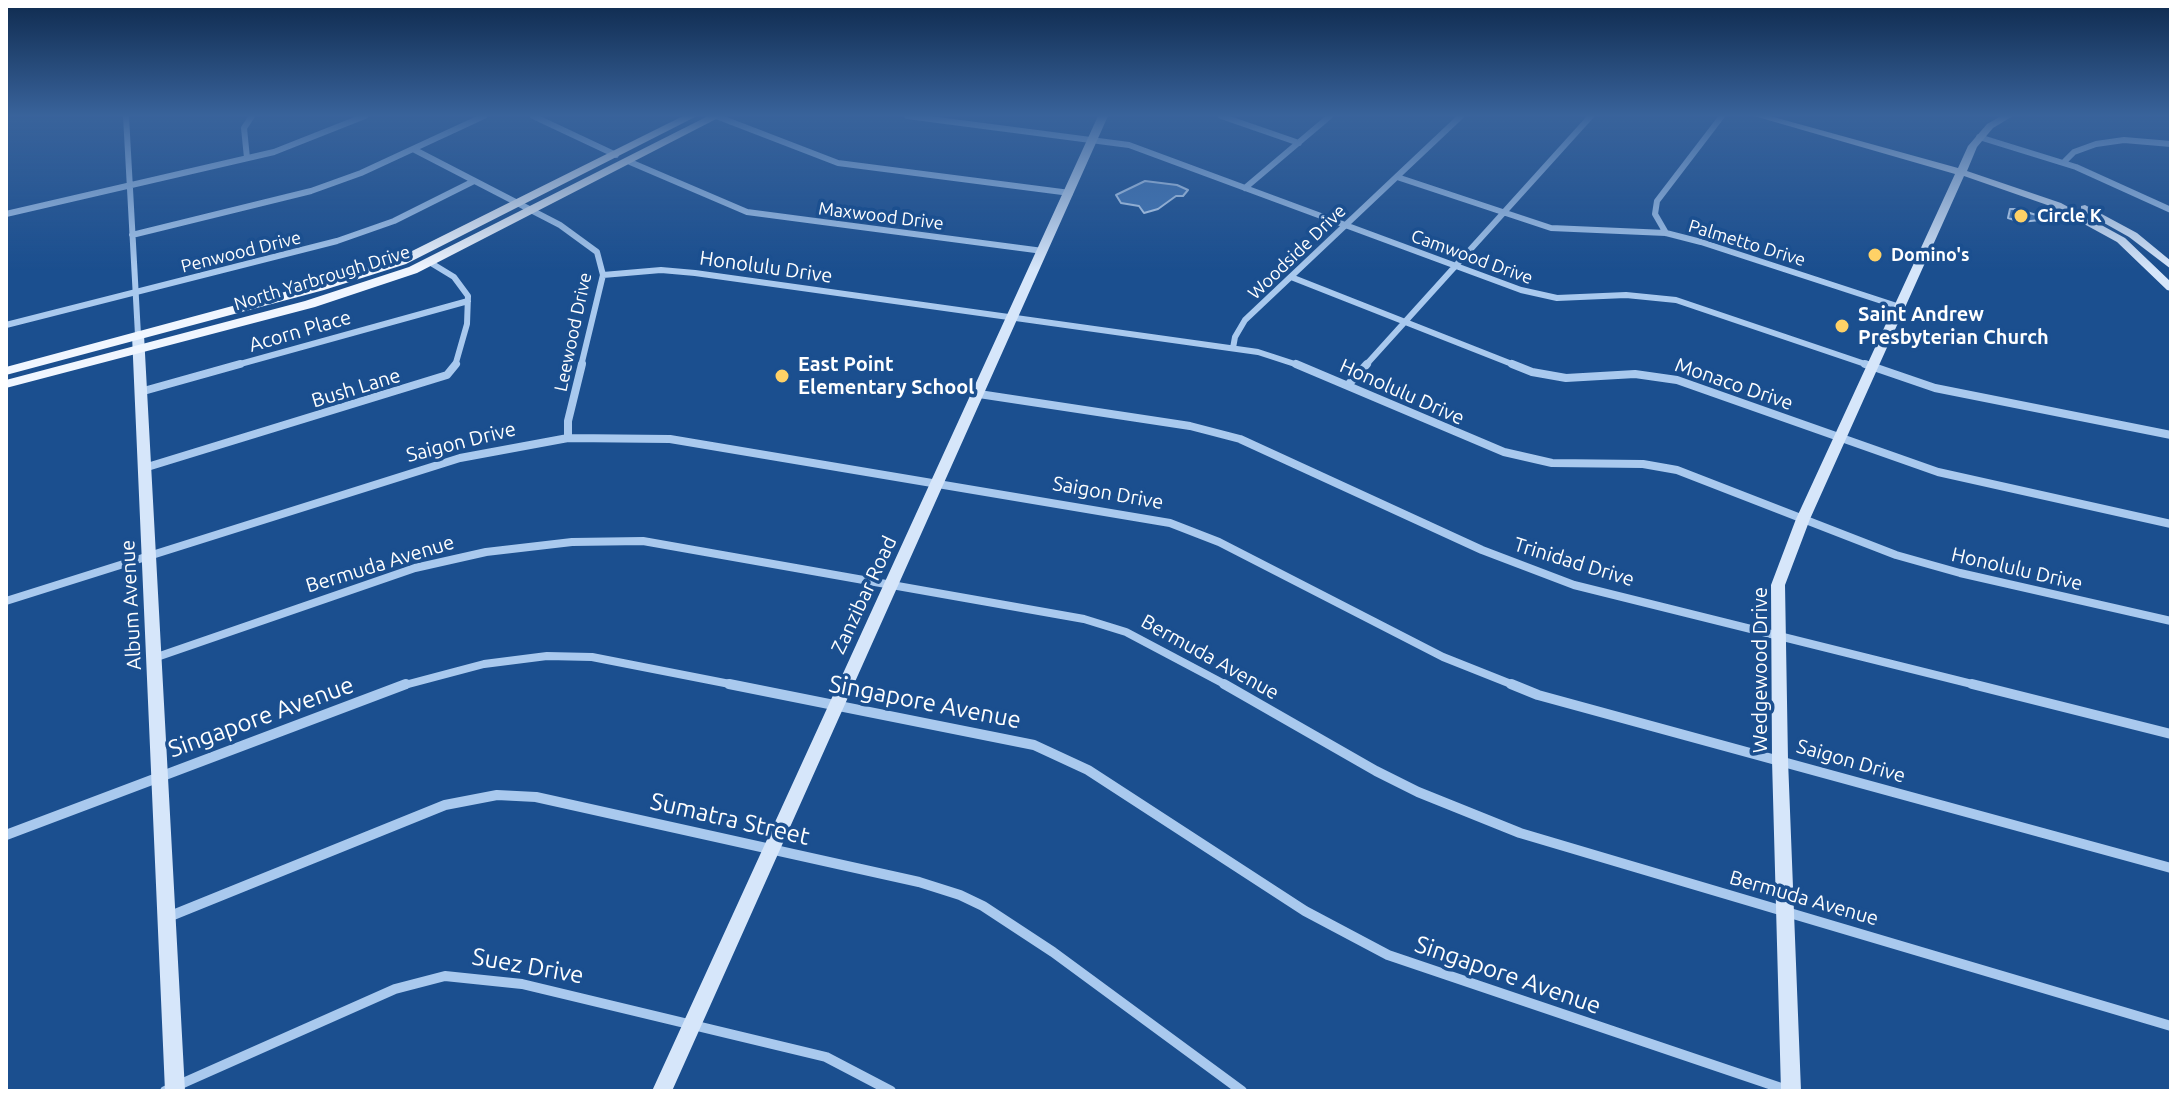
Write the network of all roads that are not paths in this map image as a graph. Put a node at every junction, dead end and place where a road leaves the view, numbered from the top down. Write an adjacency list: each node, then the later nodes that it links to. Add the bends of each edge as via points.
1 (129, 167): 20 (street, Album Avenue)
2 (207, 167): 20 (street)
3 (369, 167): 30 (street, via 311,191)
4 (448, 167): 19 (street, Leewood Drive)
5 (592, 167): 23 (main road, North Yarbrough Drive)
6 (620, 167): 25 (main road, North Yarbrough Drive)
7 (641, 167): 31 (street, Maxwood Drive, via 747,212)
8 (870, 167): 22 (street)
9 (1081, 167): 22 (street, Zanzibar Road)
10 (1189, 167): 21 (street, Camwood Drive)
11 (1270, 167): 21 (street)
12 (1407, 167): 18 (street, Woodside Drive)
13 (1545, 167): 26 (street)
14 (1683, 167): 29 (street, via 1657,201 1655,214)
15 (1960, 167): 17 (street)
16 (2076, 167): 24 (street)
17 (1963, 168): 34 (street, via 2083,207 2133,235); 37 (street, via 2091,221 2135,251); 40 (street, Wedgewood Drive)
18 (1397, 177): 26 (street, Palmetto Drive); 28 (street, Woodside Drive)
19 (474, 181): 23 (street, Leewood Drive); 38 (street, Penwood Drive, via 357,235)
20 (130, 185): 27 (street); 30 (street, Album Avenue)
21 (1245, 188): 28 (street, Camwood Drive)
22 (1070, 193): 31 (street, Zanzibar Road)
23 (518, 204): 25 (street, Leewood Drive); 44 (main road, North Yarbrough Drive, via 376,270)
24 (2171, 210)
25 (533, 211): 32 (main road, North Yarbrough Drive); 35 (street, Leewood Drive, via 589,243)
26 (1503, 213): 29 (street, Palmetto Drive, via 1567,230); 33 (street)
27 (6, 214)
28 (1344, 226): 33 (street, Camwood Drive); 36 (street, Woodside Drive)
29 (1666, 233): 40 (street, Palmetto Drive)
30 (132, 235): 38 (street, Album Avenue)
31 (1043, 251): 41 (street, Zanzibar Road)
32 (431, 263): 39 (street, via 461,283); 44 (main road, North Yarbrough Drive, via 310,304)
33 (1454, 266): 42 (street); 46 (street, Camwood Drive, via 1539,295 1676,300)
34 (2171, 266)
35 (603, 275): 41 (street, Honolulu Drive, via 695,273); 53 (street, Leewood Drive)
36 (1291, 277): 42 (street, Monaco Drive); 45 (street, Woodside Drive, via 1245,320)
37 (2171, 288)
38 (135, 293): 43 (street, Penwood Drive); 44 (street, Album Avenue)
39 (468, 301): 50 (street, Acorn Place); 55 (street, Bush Lane, via 455,367 444,377)
40 (1900, 307): 46 (street, Wedgewood Drive)
41 (1012, 318): 45 (street, Honolulu Drive); 51 (street, Zanzibar Road)
42 (1404, 322): 49 (street); 54 (street, Monaco Drive, via 1532,372 1566,378 1635,374 1677,380)
43 (6, 325)
44 (138, 342): 47 (main road, North Yarbrough Drive); 48 (main road, North Yarbrough Drive); 50 (street, Album Avenue)
45 (1233, 348): 49 (street, Honolulu Drive, via 1276,357)
46 (1872, 367): 52 (street, Camwood Drive, via 1952,392); 54 (street, Wedgewood Drive)
47 (6, 371)
48 (6, 384)
49 (1348, 385): 57 (street, Honolulu Drive, via 1515,456 1574,466 1664,467)
50 (140, 392): 55 (street, Album Avenue)
51 (979, 394): 56 (street, Zanzibar Road); 63 (street, Trinidad Drive, via 1190,426 1240,439 1536,572)
52 (2171, 435)
53 (568, 438): 56 (street, Saigon Drive, via 670,439); 59 (street, Saigon Drive, via 441,463)
54 (1840, 438): 57 (street, Wedgewood Drive); 58 (street, Monaco Drive, via 1974,482)
55 (144, 468): 59 (street, Album Avenue)
56 (938, 482): 60 (street, Zanzibar Road); 67 (street, Saigon Drive, via 1170,523 1219,542 1480,674 1538,695)
57 (1803, 519): 62 (street, Honolulu Drive, via 1947,570); 63 (street, Wedgewood Drive, via 1778,585)
58 (2171, 524)
59 (147, 556): 61 (street, Saigon Drive); 64 (street, Album Avenue)
60 (892, 583): 64 (street, Bermuda Avenue, via 643,541 558,543 415,568); 65 (street, Zanzibar Road); 72 (street, Bermuda Avenue, via 1116,628 1163,649 1376,771 1477,817)
61 (6, 601)
62 (2171, 621)
63 (1778, 636): 66 (street, Trinidad Drive); 67 (street, Wedgewood Drive)
64 (154, 658): 68 (street, Album Avenue)
65 (836, 705): 68 (street, Singapore Avenue, via 592,657 547,656 415,681); 70 (street, Zanzibar Road); 80 (street, Singapore Avenue, via 1011,739 1055,753 1305,911 1388,955)
66 (2171, 734)
67 (1780, 760): 71 (street, Saigon Drive); 72 (street, Wedgewood Drive)
68 (160, 776): 69 (street, Singapore Avenue); 73 (street, Album Avenue)
69 (6, 835)
70 (770, 849): 73 (street, Sumatra Street, via 560,802 497,795 416,815); 74 (street, Zanzibar Road); 79 (street, Sumatra Street, via 919,882 983,906)
71 (2171, 868)
72 (1787, 911): 75 (street, Bermuda Avenue); 80 (street, Wedgewood Drive)
73 (168, 917): 76 (street, Album Avenue)
74 (692, 1026): 76 (street, Suez Drive, via 522,984 445,976 395,989); 77 (street, Zanzibar Road); 78 (street, Suez Drive, via 826,1057)
75 (2171, 1026)
76 (171, 1090)
77 (662, 1091)
78 (891, 1091)
79 (1242, 1091)
80 (1791, 1091)

